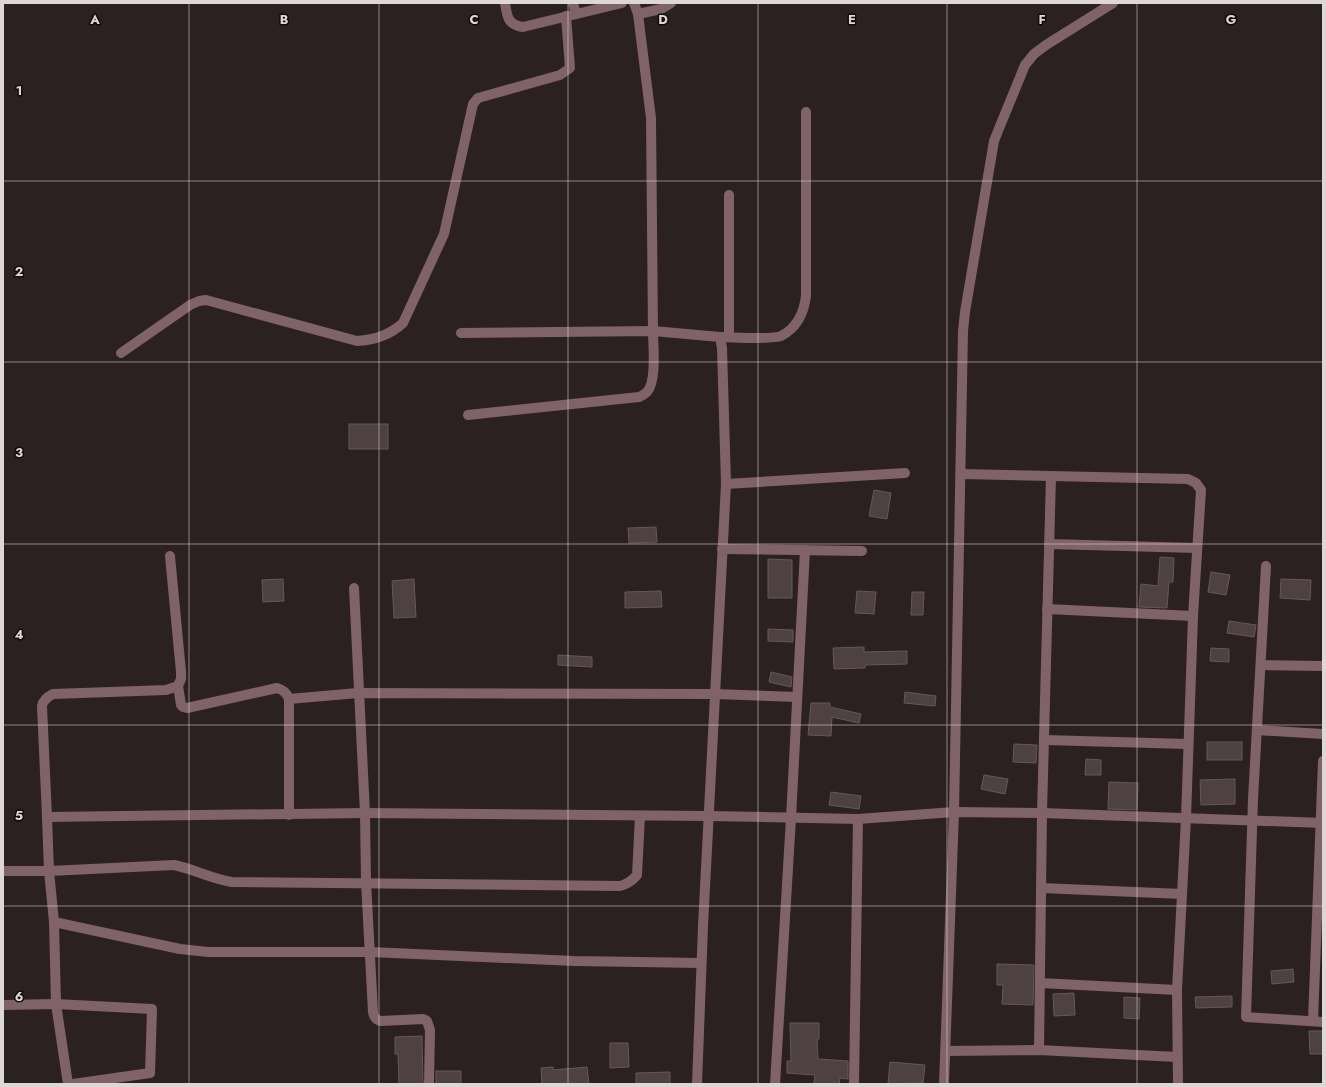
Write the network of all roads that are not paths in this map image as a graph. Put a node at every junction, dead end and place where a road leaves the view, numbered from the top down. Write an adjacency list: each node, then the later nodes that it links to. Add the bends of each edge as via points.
1 (505, 3): 8 (street, via 509,20 515,26 523,27)
2 (573, 3): 8 (street)
3 (622, 3): 8 (street)
4 (634, 3): 7 (street)
5 (671, 3): 7 (street, via 661,9)
6 (1113, 3): 17 (street, via 1034,54 1025,65 994,141 963,331)
7 (638, 14): 11 (street, via 651,118)
8 (571, 15): 14 (street, via 570,68 560,75 478,98 473,104 444,234 403,323 395,331 370,341 357,341 206,300 190,305)
9 (806, 112): 13 (street, via 805,307 791,329 780,336)
10 (729, 194): 13 (street)
11 (653, 331): 12 (street); 13 (street); 15 (street, via 653,374 648,391 639,398)
12 (461, 333)
13 (724, 337): 19 (street, via 722,348)
14 (121, 353)
15 (468, 415)
16 (905, 473): 19 (street)
17 (961, 474): 18 (street); 42 (street)
18 (1051, 476): 20 (street); 21 (street, via 1188,480 1196,483 1200,490)
19 (726, 484): 22 (street)
20 (1049, 544): 21 (street); 28 (street)
21 (1197, 548): 29 (street)
22 (722, 549): 23 (street); 34 (street)
23 (805, 550): 24 (street); 35 (street)
24 (862, 551)
25 (170, 556): 32 (street, via 181,672)
26 (1266, 566): 30 (street)
27 (354, 588): 33 (street)
28 (1047, 609): 29 (street); 39 (street)
29 (1193, 616): 40 (street)
30 (1261, 665): 31 (street); 37 (street)
31 (1323, 666)
32 (178, 686): 36 (street, via 181,705 187,708 277,688 282,689); 48 (street, via 166,690 48,696 42,706)
33 (358, 693): 34 (street); 36 (street); 44 (street)
34 (715, 694): 35 (street); 47 (street)
35 (798, 697): 49 (street)
36 (289, 699): 45 (street)
37 (1257, 730): 38 (street); 52 (street)
38 (1323, 734)
39 (1044, 740): 40 (street); 43 (street)
40 (1188, 744): 50 (street)
41 (1323, 761): 53 (street)
42 (954, 812): 43 (street); 51 (street); 68 (street)
43 (1042, 813): 50 (street); 57 (street)
44 (364, 814): 45 (street); 46 (street); 56 (street)
45 (289, 815): 48 (street)
46 (640, 816): 47 (street); 56 (street, via 637,875 627,884 620,886)
47 (708, 816): 49 (street); 61 (street)
48 (47, 817): 55 (street)
49 (791, 818): 51 (street); 74 (street)
50 (1186, 818): 52 (street); 58 (street)
51 (858, 819): 75 (street)
52 (1253, 821): 53 (street); 66 (street, via 1246,1017)
53 (1322, 823): 66 (street)
54 (3, 871): 55 (street)
55 (49, 871): 56 (street, via 174,865 232,882); 59 (street)
56 (366, 882): 60 (street)
57 (1041, 888): 58 (street); 62 (street)
58 (1182, 894): 63 (street)
59 (54, 922): 60 (street, via 193,951); 64 (street)
60 (370, 952): 61 (street, via 574,962); 72 (street, via 374,1017 381,1021 423,1019 429,1025)
61 (701, 963): 73 (street)
62 (1040, 982): 63 (street); 67 (street)
63 (1177, 990): 69 (street)
64 (56, 1004): 65 (street); 70 (street); 71 (street, via 152,1009 150,1073)
65 (3, 1005)
66 (1318, 1021)
67 (1039, 1050): 68 (street); 69 (street)
68 (946, 1051): 76 (street)
69 (1177, 1057): 77 (street)
70 (68, 1084)
71 (73, 1084)
72 (429, 1084)
73 (697, 1084)
74 (775, 1084)
75 (854, 1084)
76 (944, 1084)
77 (1178, 1084)

